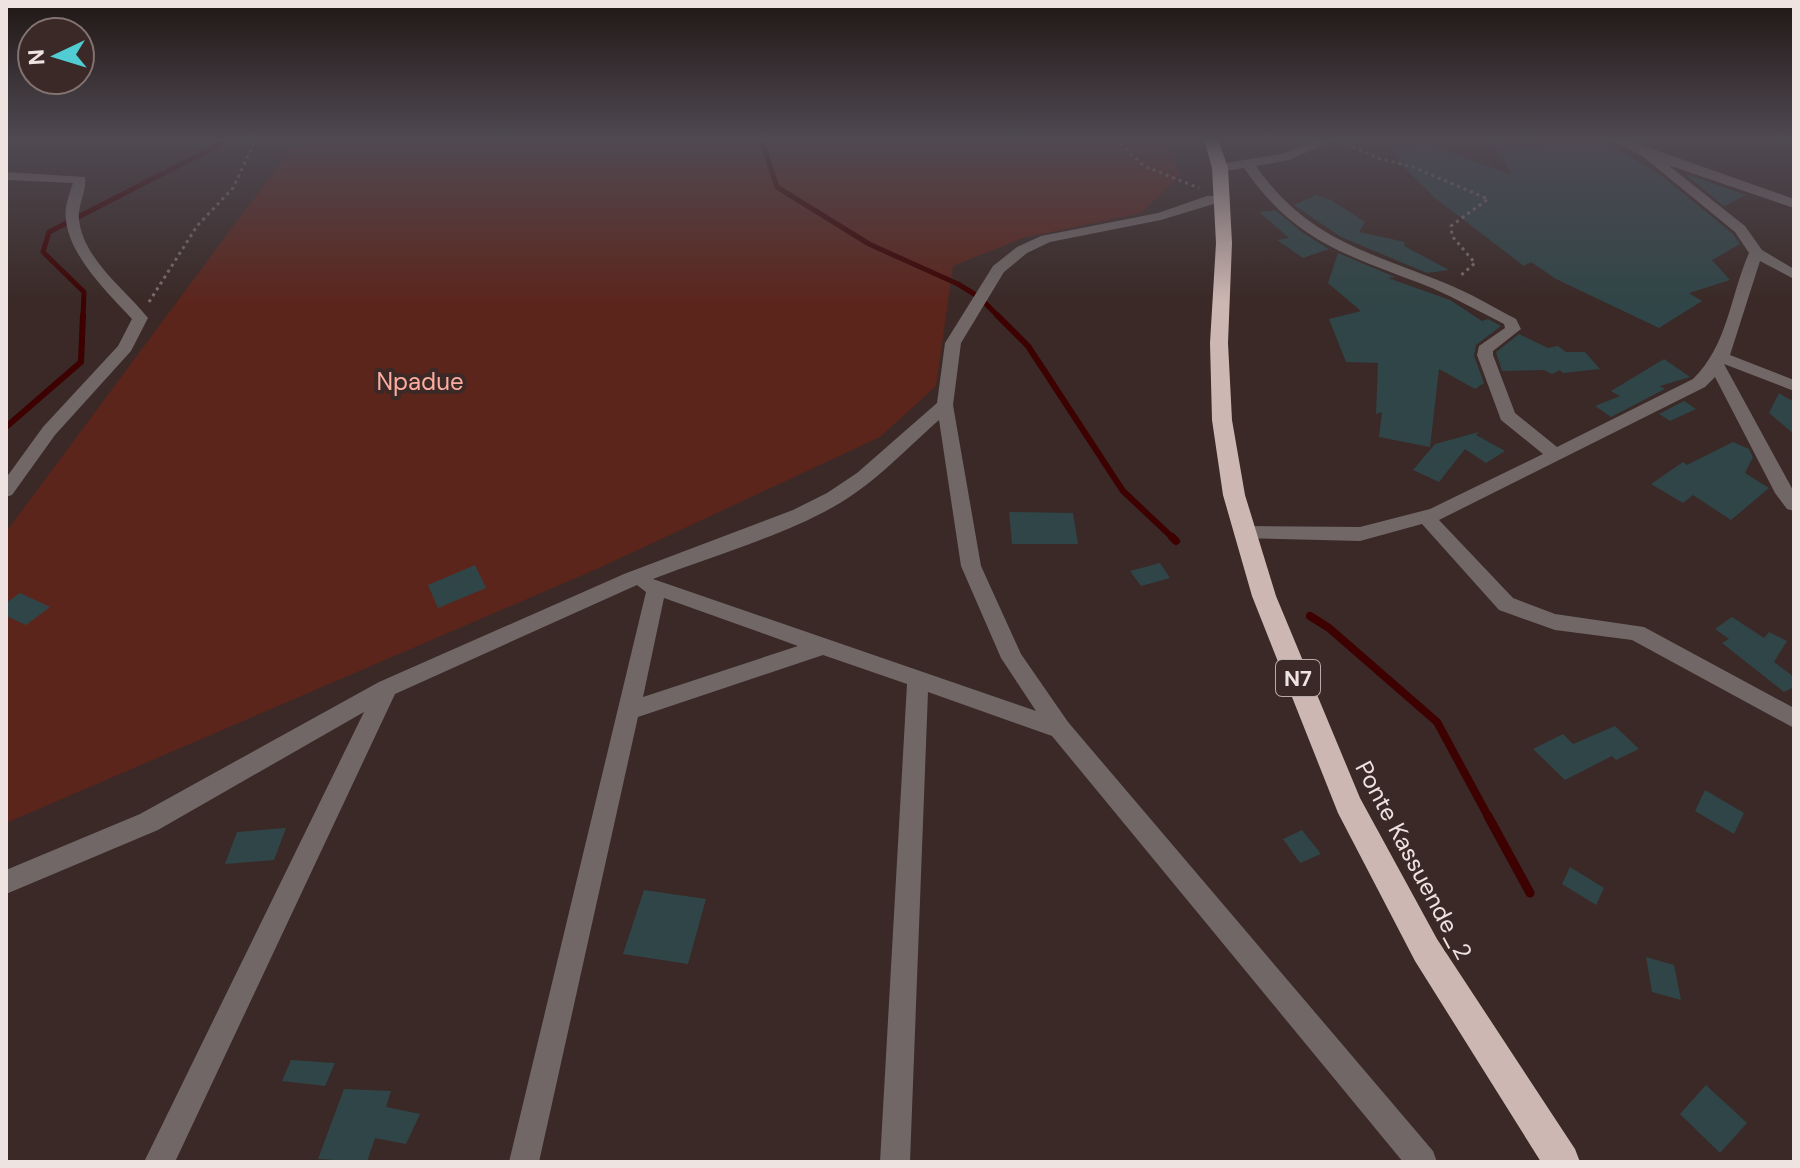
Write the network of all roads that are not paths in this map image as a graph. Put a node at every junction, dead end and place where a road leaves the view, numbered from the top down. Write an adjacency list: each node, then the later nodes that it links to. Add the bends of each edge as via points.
1 (77, 194): 14 (street, via 72,218 77,236 110,289 140,318 125,348 49,431)
2 (1216, 194): 6 (highway, Ponte Kassuende_2 / N7)
3 (1268, 194): 13 (street, via 1303,226 1335,245 1445,288 1514,326 1485,349 1485,355 1507,416)
4 (1696, 194): 8 (street, via 1740,229)
5 (1767, 194): 7 (street)
6 (1215, 200): 12 (street, via 1046,239 1022,250 998,269 953,343); 17 (highway, Ponte Kassuende_2 / N7, via 1224,243 1222,420)
7 (1794, 204)
8 (1756, 253): 9 (street); 10 (street)
9 (1794, 275)
10 (1719, 361): 11 (street); 13 (street, via 1699,383); 15 (street)
11 (1794, 386)
12 (945, 405): 18 (street, via 834,498); 25 (street, via 971,566 1012,658)
13 (1557, 456): 16 (street)
14 (6, 491)
15 (1794, 504)
16 (1425, 516): 17 (street, via 1360,534); 24 (street, via 1506,604 1588,628 1637,633)
17 (1244, 533): 31 (highway, Ponte Kassuende_2 / N7, via 1348,804 1426,950)
18 (631, 579): 19 (street); 22 (street)
19 (657, 587): 20 (street); 23 (street)
20 (820, 647): 21 (street); 23 (street)
21 (918, 680): 25 (street); 29 (street)
22 (387, 688): 26 (street, via 149,822); 27 (street)
23 (629, 711): 28 (street)
24 (1794, 719)
25 (1060, 729): 30 (street)
26 (6, 882)
27 (159, 1162)
28 (524, 1162)
29 (895, 1162)
30 (1422, 1162)
31 (1562, 1162)

